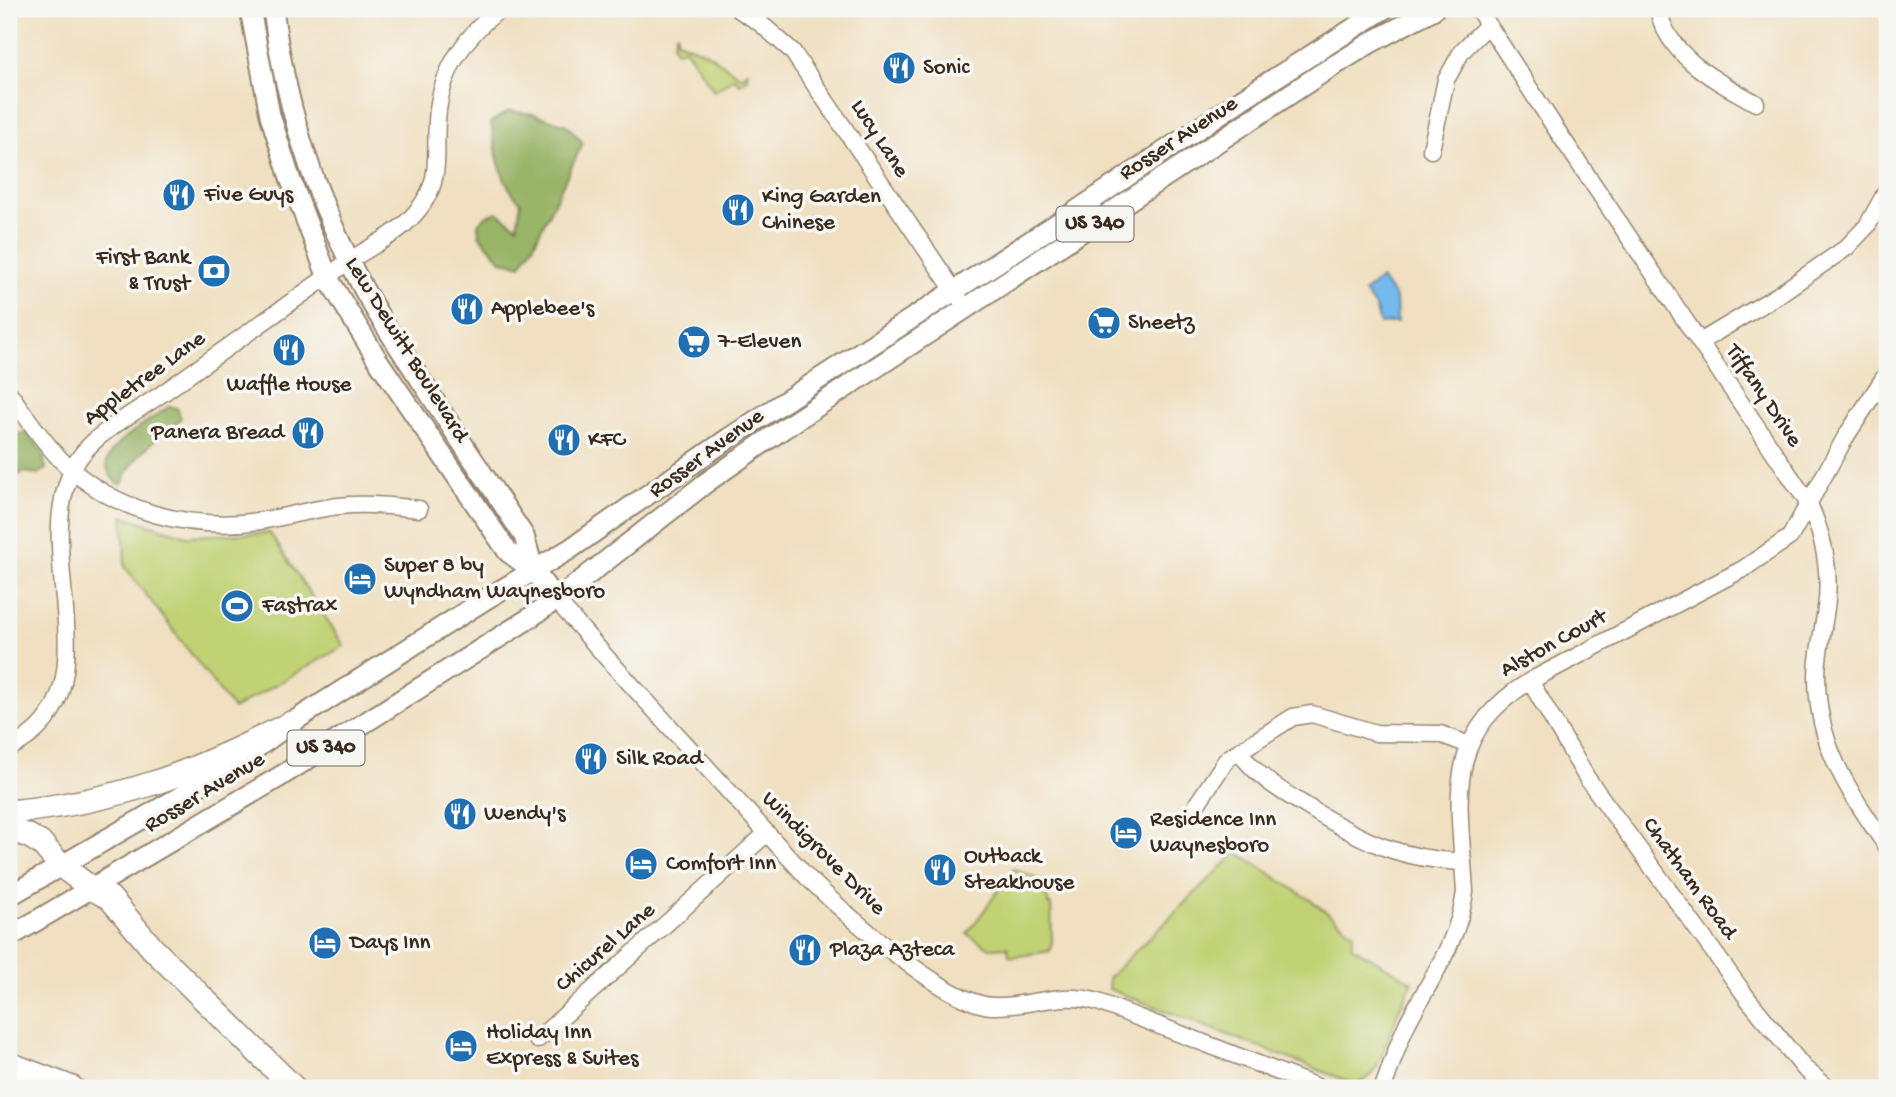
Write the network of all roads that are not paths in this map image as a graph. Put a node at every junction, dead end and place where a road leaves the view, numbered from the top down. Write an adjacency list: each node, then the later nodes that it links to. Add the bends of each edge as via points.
1 (250, 9): 14 (main road, Lew Dewitt Boulevard, via 270,116)
2 (273, 9): 13 (main road, Lew Dewitt Boulevard, via 286,84 308,162)
3 (500, 9): 13 (street, via 471,34 449,71 438,111 436,172 424,202 400,228)
4 (738, 9): 15 (street, Lucy Lane, via 792,51)
5 (1384, 9): 15 (main road, Rosser Avenue / US 340)
6 (1434, 9): 16 (main road, Rosser Avenue / US 340, via 1322,73)
7 (1478, 9): 9 (street, Tiffany Drive)
8 (1658, 9): 10 (street, via 1665,33 1681,53 1706,74)
9 (1488, 24): 11 (street, via 1462,51 1446,80); 17 (street, Tiffany Drive)
10 (1756, 103)
11 (1430, 150)
12 (1887, 190): 17 (street, via 1867,226 1846,248)
13 (349, 261): 14 (street); 23 (main road, Lew Dewitt Boulevard, via 390,333 524,536)
14 (328, 278): 20 (street, Appletree Lane, via 104,435); 23 (main road, Lew Dewitt Boulevard, via 377,359 508,552)
15 (954, 291): 16 (street, Lucy Lane); 23 (main road, Rosser Avenue / US 340)
16 (967, 309): 24 (main road, Rosser Avenue / US 340, via 707,482)
17 (1700, 342): 21 (street, Tiffany Drive)
18 (1887, 373): 21 (street, Alston Court)
19 (9, 393): 20 (street)
20 (72, 470): 22 (street, via 149,513 204,524 260,521 341,506); 28 (street, Appletree Lane, via 61,515 66,643 63,686 47,720)
21 (1809, 504): 25 (street, Alston Court, via 1790,537 1766,555); 34 (street, Tiffany Drive, via 1827,565 1817,676 1822,722 1838,771)
22 (419, 509)
23 (534, 571): 24 (main road, Lew Dewitt Boulevard); 26 (main road, Rosser Avenue / US 340)
24 (556, 600): 33 (street, Windigrove Drive); 37 (main road, Rosser Avenue / US 340, via 293,769)
25 (1530, 681): 27 (street, Alston Court, via 1489,713); 46 (street, Chatham Road, via 1587,778 1748,999 1804,1069)
26 (291, 723): 31 (highway, via 209,764 130,792); 36 (main road, Rosser Avenue / US 340, via 226,771)
27 (1469, 745): 29 (street, via 1440,734 1376,733 1302,714); 35 (street, Alston Court, via 1459,789)
28 (9, 748)
29 (1239, 752): 30 (street, via 1220,767); 35 (street, via 1265,780 1359,838 1402,854)
30 (1197, 804)
31 (9, 812)
32 (9, 829): 36 (highway, via 43,844)
33 (767, 833): 40 (street, Chicurel Lane); 44 (street, Windigrove Drive, via 863,928 968,1000 991,1006 1058,996 1084,998)
34 (1887, 847)
35 (1463, 862): 45 (street, Alston Court, via 1465,892 1458,924 1407,1024)
36 (61, 866): 37 (highway); 38 (main road, Rosser Avenue / US 340)
37 (90, 888): 39 (main road, Rosser Avenue / US 340); 43 (highway, via 110,898 153,949)
38 (9, 897)
39 (9, 937)
40 (537, 1040)
41 (9, 1064): 42 (highway)
42 (72, 1088)
43 (294, 1088)
44 (1320, 1088)
45 (1383, 1088)
46 (1828, 1088)

